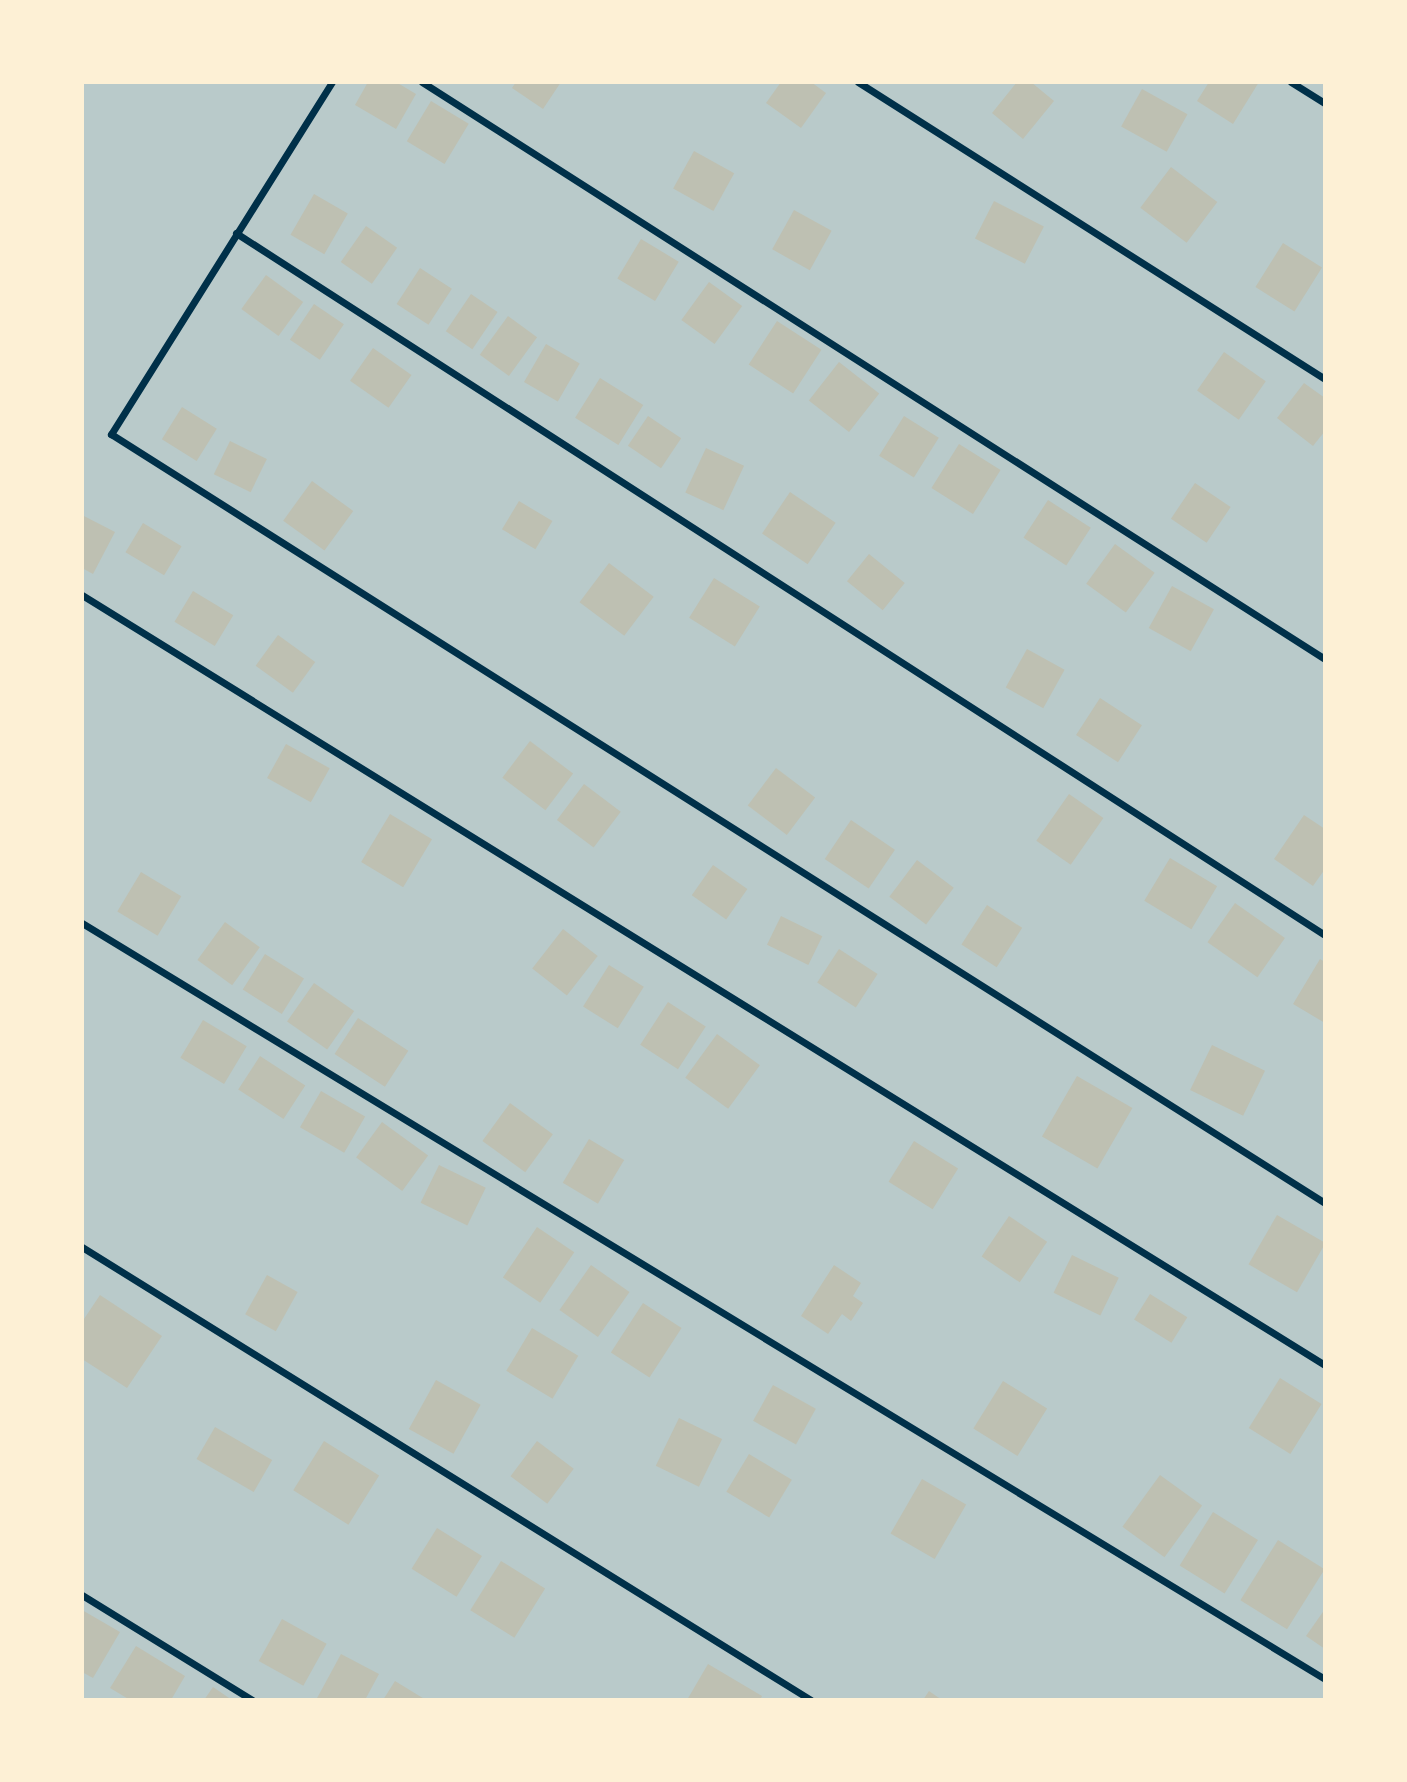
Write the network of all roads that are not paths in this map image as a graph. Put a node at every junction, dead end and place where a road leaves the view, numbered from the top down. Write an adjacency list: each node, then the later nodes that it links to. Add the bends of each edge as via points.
1 (332, 82): 6 (street)
2 (422, 82): 9 (street)
3 (858, 82): 7 (street)
4 (1291, 82): 5 (street)
5 (1325, 103)
6 (236, 233): 11 (street); 12 (street, via 111,434)
7 (1325, 379)
8 (82, 595): 14 (street)
9 (1325, 659)
10 (82, 923): 16 (street)
11 (1325, 935)
12 (1325, 1203)
13 (82, 1247): 18 (street)
14 (1325, 1365)
15 (82, 1595): 17 (street)
16 (1325, 1679)
17 (252, 1700)
18 (811, 1700)

